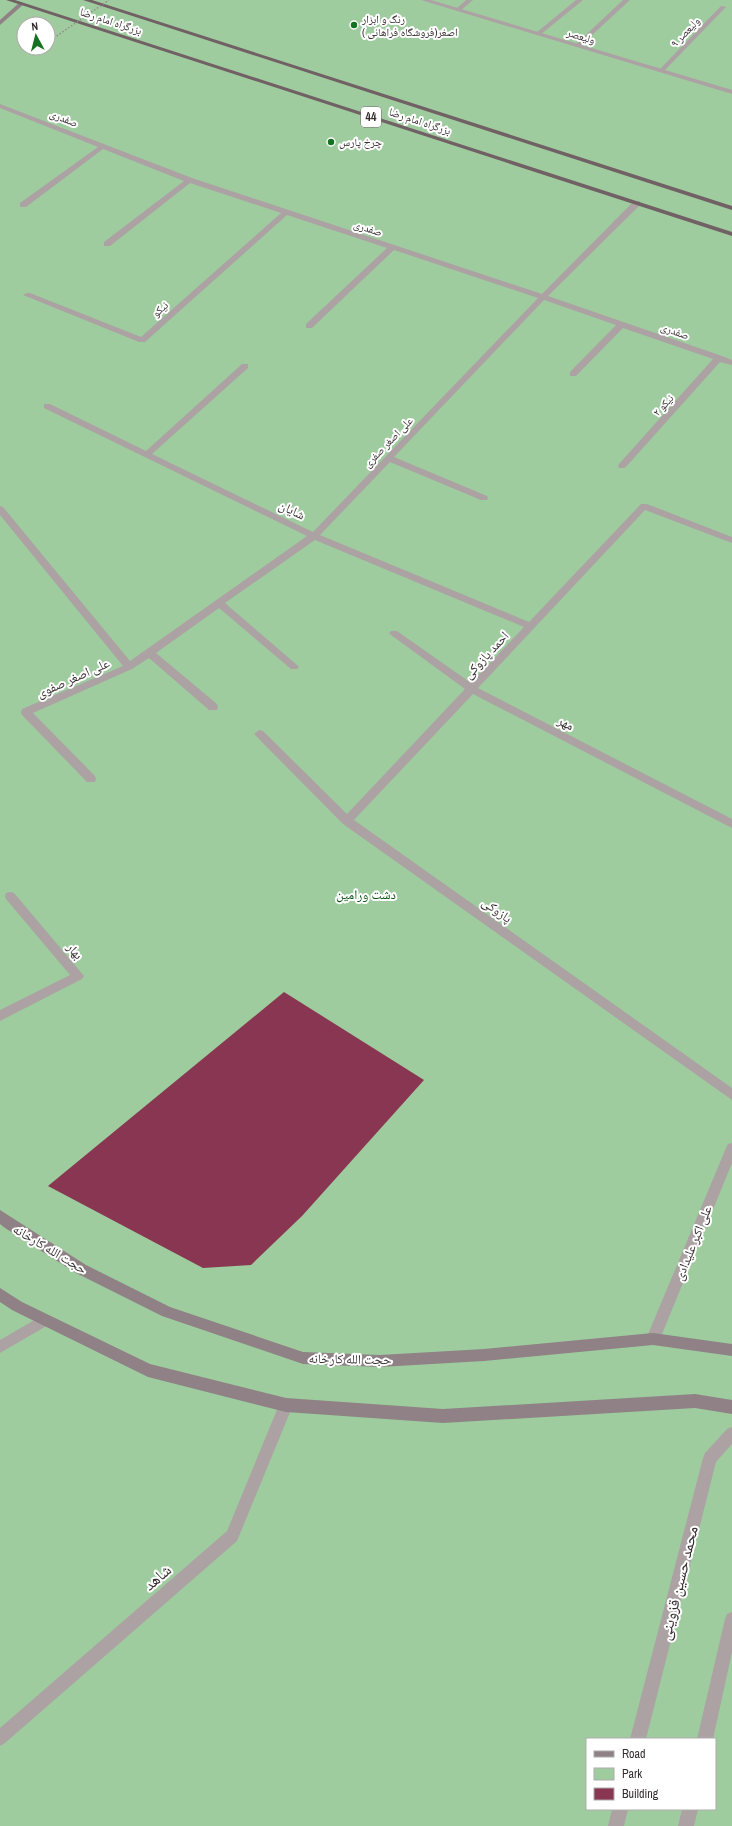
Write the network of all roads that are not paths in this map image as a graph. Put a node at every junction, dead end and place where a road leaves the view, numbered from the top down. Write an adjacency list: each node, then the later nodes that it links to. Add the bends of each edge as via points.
1 (9, 0): 7 (highway, بزرگراه امام رضا / 44)
2 (86, 0): 20 (highway, بزرگراه امام رضا / 44)
3 (424, 0): 9 (street, ولیعصر)
4 (470, 0): 9 (street)
5 (580, 0): 11 (street)
6 (627, 0): 12 (street)
7 (21, 4): 10 (main road); 18 (highway, بزرگراه امام رضا / 44)
8 (723, 7): 13 (street, ولیعصر ۹)
9 (458, 10): 11 (street, ولیعصر)
10 (0, 23)
11 (538, 34): 12 (street, ولیعصر)
12 (577, 46): 13 (street, ولیعصر)
13 (661, 71): 14 (street, ولیعصر)
14 (732, 92)
15 (0, 106): 16 (street, صفدری)
16 (103, 146): 17 (street, صفدری); 19 (street)
17 (189, 180): 21 (street, صفدری); 23 (street)
18 (637, 203): 22 (highway, بزرگراه امام رضا / 44); 26 (street, علی اصغر صفری)
19 (23, 204)
20 (732, 208)
21 (285, 213): 24 (street, صفدری); 25 (street, نیکو, via 142,340)
22 (732, 234)
23 (107, 244)
24 (392, 248): 26 (street, صفدری); 28 (street)
25 (27, 295)
26 (543, 297): 27 (street, صفدری); 35 (street, علی اصغر صفری)
27 (622, 324): 29 (street, صفدری); 32 (street)
28 (309, 326)
29 (719, 358): 30 (street, صفدری); 36 (street, نیکو ۲)
30 (732, 363)
31 (245, 366): 34 (street)
32 (573, 374)
33 (47, 406): 34 (street, شایان)
34 (147, 454): 39 (street, شایان)
35 (388, 458): 37 (street); 39 (street, علی اصغر صفری)
36 (622, 466)
37 (484, 498)
38 (0, 509): 45 (street)
39 (314, 536): 41 (street, علی اصغر صفری); 42 (street, شایان)
40 (732, 540): 42 (street, احمد پازوکی, via 644,506)
41 (219, 603): 44 (street, علی اصغر صفری); 46 (street)
42 (530, 626): 47 (street, احمد پازوکی)
43 (394, 633): 47 (street, مهر)
44 (150, 652): 45 (street, علی اصغر صفری); 48 (street)
45 (129, 667): 50 (street, علی اصغر صفوی, via 26,712)
46 (294, 667)
47 (472, 689): 51 (street, احمد پازوکی); 52 (street, مهر)
48 (213, 707)
49 (259, 734): 51 (street, پازوکی)
50 (91, 779)
51 (347, 821): 55 (street, پازوکی)
52 (732, 824)
53 (10, 896): 54 (street, بهار, via 78,976)
54 (0, 1016)
55 (732, 1095)
56 (732, 1148): 60 (street, علی اکبر علیدادی)
57 (0, 1216): 60 (main road, حجت الله کارخانه, via 80,1269 167,1312 303,1358 380,1361 417,1359)
58 (0, 1294): 59 (main road)
59 (45, 1320): 61 (street); 63 (main road, via 148,1370)
60 (653, 1339): 62 (main road, حجت الله کارخانه)
61 (0, 1347)
62 (732, 1350)
63 (286, 1405): 64 (main road, via 443,1416 695,1401); 67 (street, شاهد, via 232,1536)
64 (732, 1408)
65 (732, 1434): 68 (street, محمد حسین قزوینی, via 710,1458)
66 (732, 1619): 69 (street)
67 (0, 1738)
68 (638, 1738)
69 (706, 1738)
70 (620, 1810): 72 (street)
71 (690, 1810): 73 (street)
72 (616, 1826)
73 (686, 1826)

